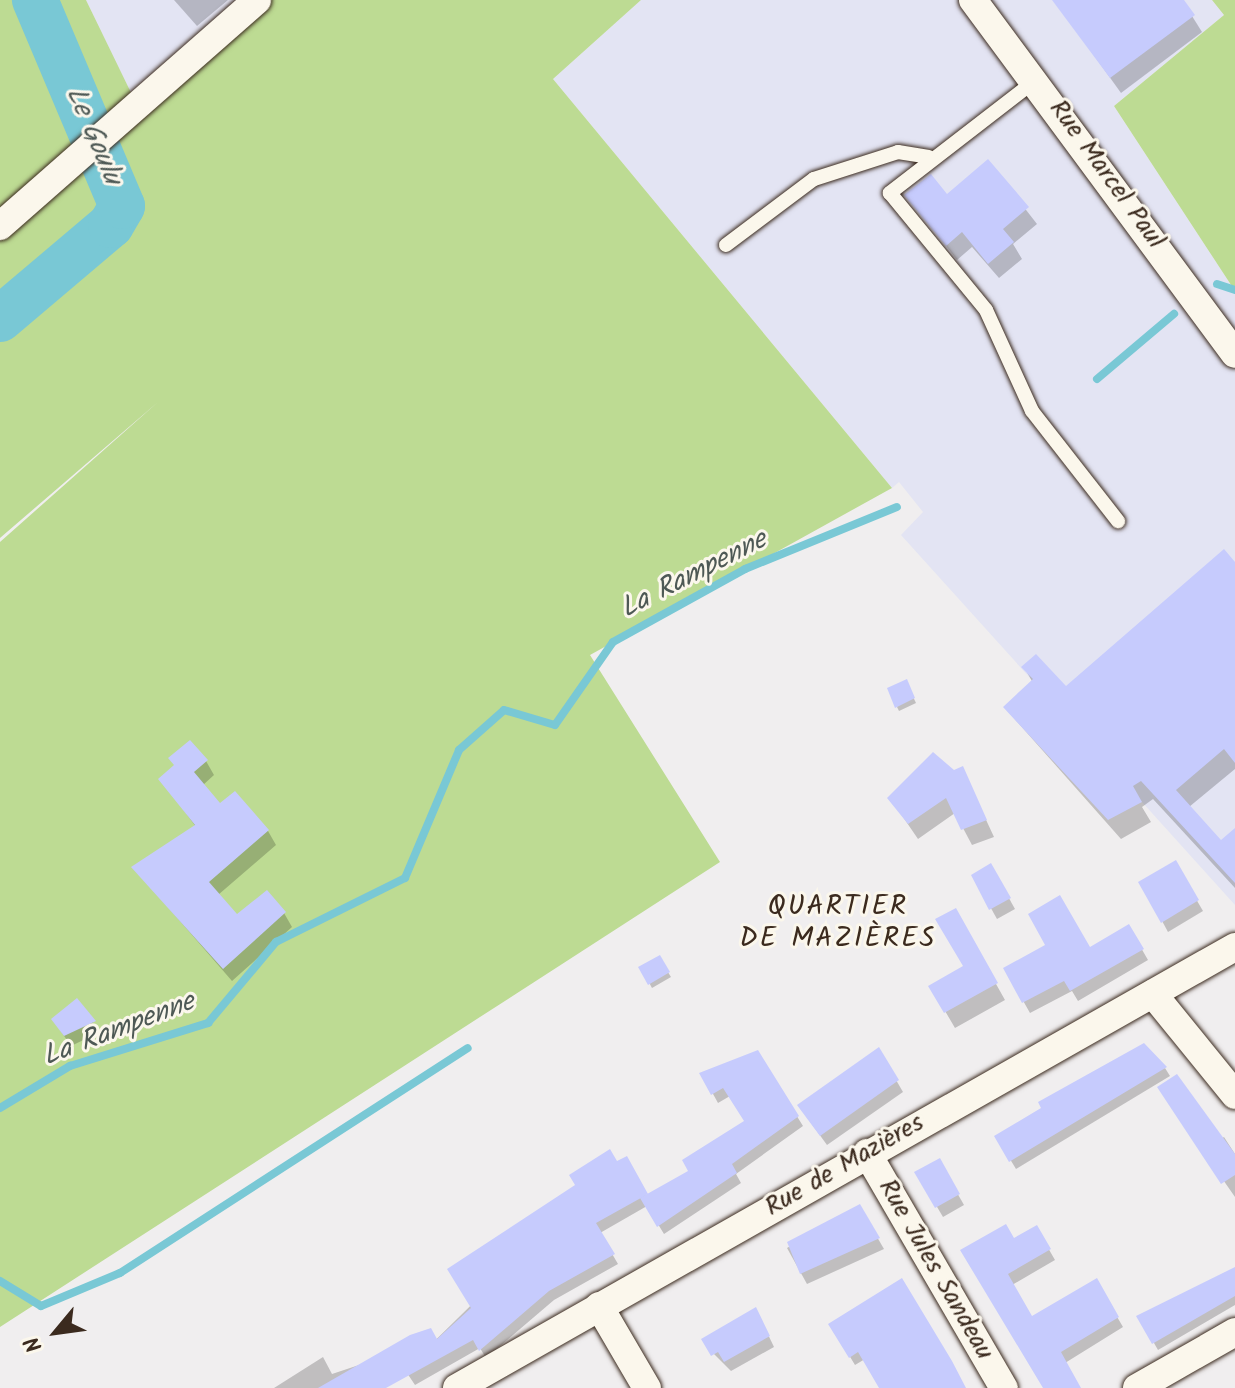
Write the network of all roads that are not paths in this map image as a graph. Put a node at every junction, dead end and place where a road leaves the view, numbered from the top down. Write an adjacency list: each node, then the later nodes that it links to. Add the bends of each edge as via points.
1 (257, 0): 5 (street)
2 (973, 0): 3 (street, Rue Marcel Paul)
3 (1037, 79): 4 (lane); 7 (street, Rue Marcel Paul)
4 (929, 157): 6 (lane, via 898,152 814,179); 8 (lane, via 899,182 892,201 986,310 1032,411)
5 (0, 226)
6 (726, 245)
7 (1235, 354)
8 (1118, 521)
9 (1235, 947): 10 (street, Rue de Mazières)
10 (1153, 994): 11 (street); 12 (street, Rue de Mazières)
11 (1235, 1095)
12 (867, 1153): 13 (street, Rue de Mazières); 17 (street, Rue Jules Sandeau)
13 (599, 1306): 15 (street, Rue de Mazières); 16 (street)
14 (1235, 1332): 18 (street)
15 (457, 1388)
16 (647, 1388)
17 (1004, 1388)
18 (1137, 1388)

